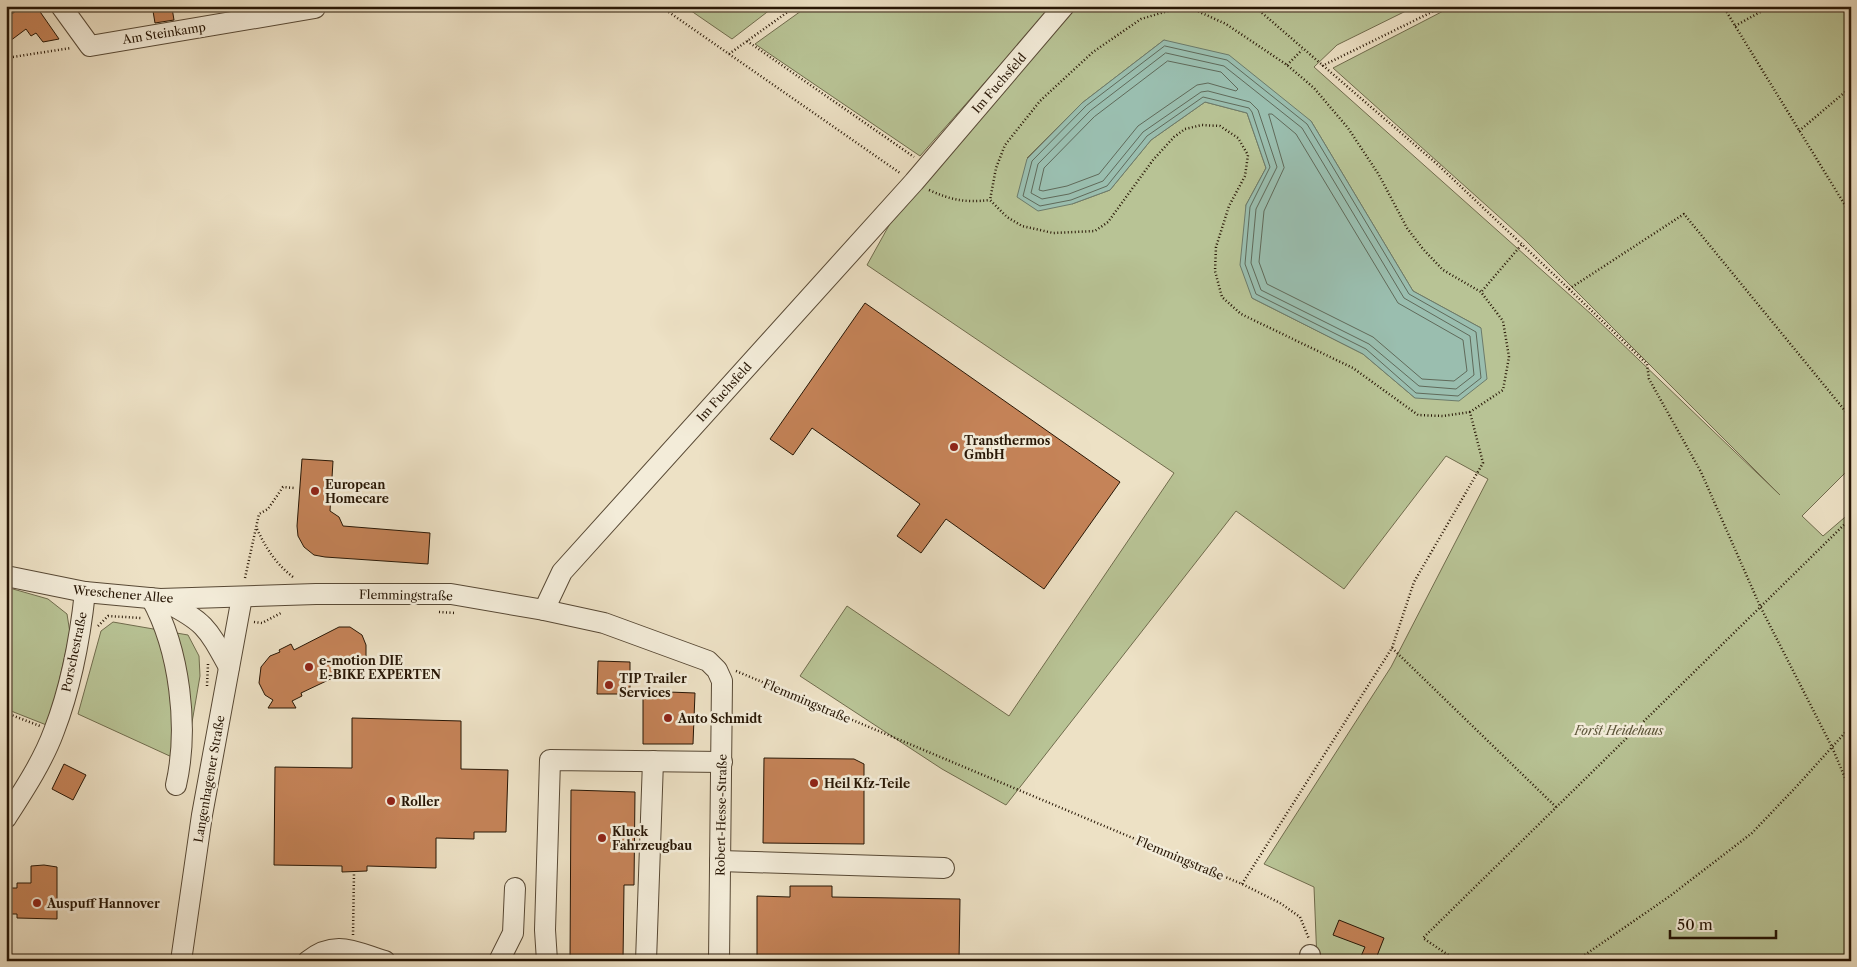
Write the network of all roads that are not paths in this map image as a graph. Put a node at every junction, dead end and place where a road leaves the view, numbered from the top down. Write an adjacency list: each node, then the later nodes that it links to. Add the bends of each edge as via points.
1 (61, 6): 3 (street, Am Steinkamp, via 90,46)
2 (1064, 6): 8 (street, Im Fuchsfeld, via 914,182 562,572)
3 (315, 8)
4 (6, 576): 6 (street, Wreschener Allee)
5 (243, 588): 7 (street, Wreschener Allee); 8 (street, Flemmingstraße, via 316,594 451,594); 9 (street, Langenhagener Straße)
6 (85, 592): 7 (street, Wreschener Allee); 14 (street, Porschestraße, via 70,682 54,732)
7 (155, 599): 9 (street, via 200,621 210,632); 13 (street, via 172,653 181,714 183,739)
8 (544, 610): 10 (street, Flemmingstraße, via 612,626 708,661)
9 (229, 667): 18 (street, Langenhagener Straße, via 202,815)
10 (717, 670): 12 (street, Robert-Hesse-Straße, via 722,681)
11 (653, 761): 12 (street); 22 (street, via 550,760); 23 (street)
12 (722, 762): 15 (street, Robert-Hesse-Straße)
13 (176, 786)
14 (6, 818)
15 (720, 861): 16 (street); 24 (street, Robert-Hesse-Straße)
16 (944, 868)
17 (515, 888): 21 (street, via 513,933)
18 (181, 961)
19 (308, 961): 20 (street, via 325,950 338,947)
20 (385, 961)
21 (500, 961)
22 (547, 961)
23 (646, 961)
24 (718, 961)

